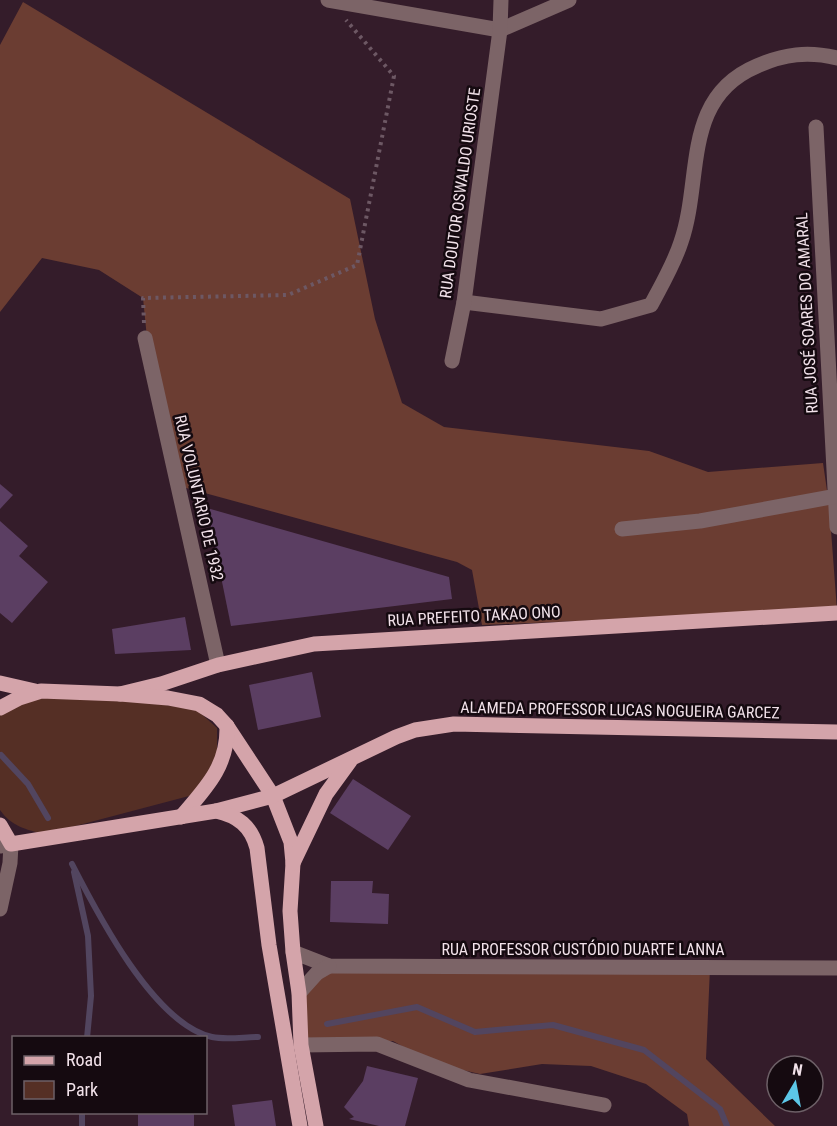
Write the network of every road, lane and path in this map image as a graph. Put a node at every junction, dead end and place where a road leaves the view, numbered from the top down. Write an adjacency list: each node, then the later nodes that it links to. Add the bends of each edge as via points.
1 (501, 0): 4 (street, RUA DOUTOR OSWALDO URIOSTE)
2 (569, 0): 4 (street)
3 (329, 1): 4 (street); 8 (path, via 394,76 357,265 288,295 143,298)
4 (500, 30): 7 (street, RUA DOUTOR OSWALDO URIOSTE)
5 (837, 58): 7 (street, via 812,52 776,57 743,72 718,92 703,128 682,241 651,305 601,320)
6 (816, 127): 10 (street, RUA JOSÉ SOARES DO AMARAL)
7 (464, 302): 9 (street, RUA DOUTOR OSWALDO URIOSTE)
8 (145, 338): 14 (street, RUA VOLUNTARIO DE 1932)
9 (452, 361)
10 (836, 497): 11 (street, RUA JOSÉ SOARES DO AMARAL); 12 (street, via 700,521)
11 (837, 527)
12 (622, 529)
13 (837, 613): 14 (main road, RUA PREFEITO TAKAO ONO, via 321,643)
14 (218, 665): 17 (main road, RUA PREFEITO TAKAO ONO)
15 (0, 683): 16 (main road)
16 (41, 691): 17 (main road); 18 (main road)
17 (120, 694): 19 (main road, via 199,704)
18 (0, 708)
19 (227, 726): 22 (main road); 24 (main road, via 221,766 214,780)
20 (837, 732): 21 (main road, ALAMEDA PROFESSOR LUCAS NOGUEIRA GARCEZ, via 454,724 415,730)
21 (354, 756): 22 (main road, ALAMEDA PROFESSOR LUCAS NOGUEIRA GARCEZ); 27 (main road, via 326,794)
22 (273, 796): 23 (main road, ALAMEDA PROFESSOR LUCAS NOGUEIRA GARCEZ); 27 (main road, via 291,842)
23 (210, 812): 24 (main road, ALAMEDA PROFESSOR LUCAS NOGUEIRA GARCEZ); 36 (main road, via 232,814 253,835)
24 (181, 817): 26 (main road, ALAMEDA PROFESSOR LUCAS NOGUEIRA GARCEZ)
25 (0, 825): 26 (main road)
26 (5, 845): 29 (street, via 10,863)
27 (293, 863): 30 (main road)
28 (0, 899): 29 (street)
29 (0, 908)
30 (293, 952): 31 (street); 33 (main road)
31 (329, 966): 32 (street, RUA PROFESSOR CUSTÓDIO DUARTE LANNA); 33 (street)
32 (837, 968)
33 (299, 993): 34 (main road)
34 (301, 1045): 35 (street, via 377,1044 469,1080); 37 (main road)
35 (604, 1105)
36 (300, 1126)
37 (316, 1126)

